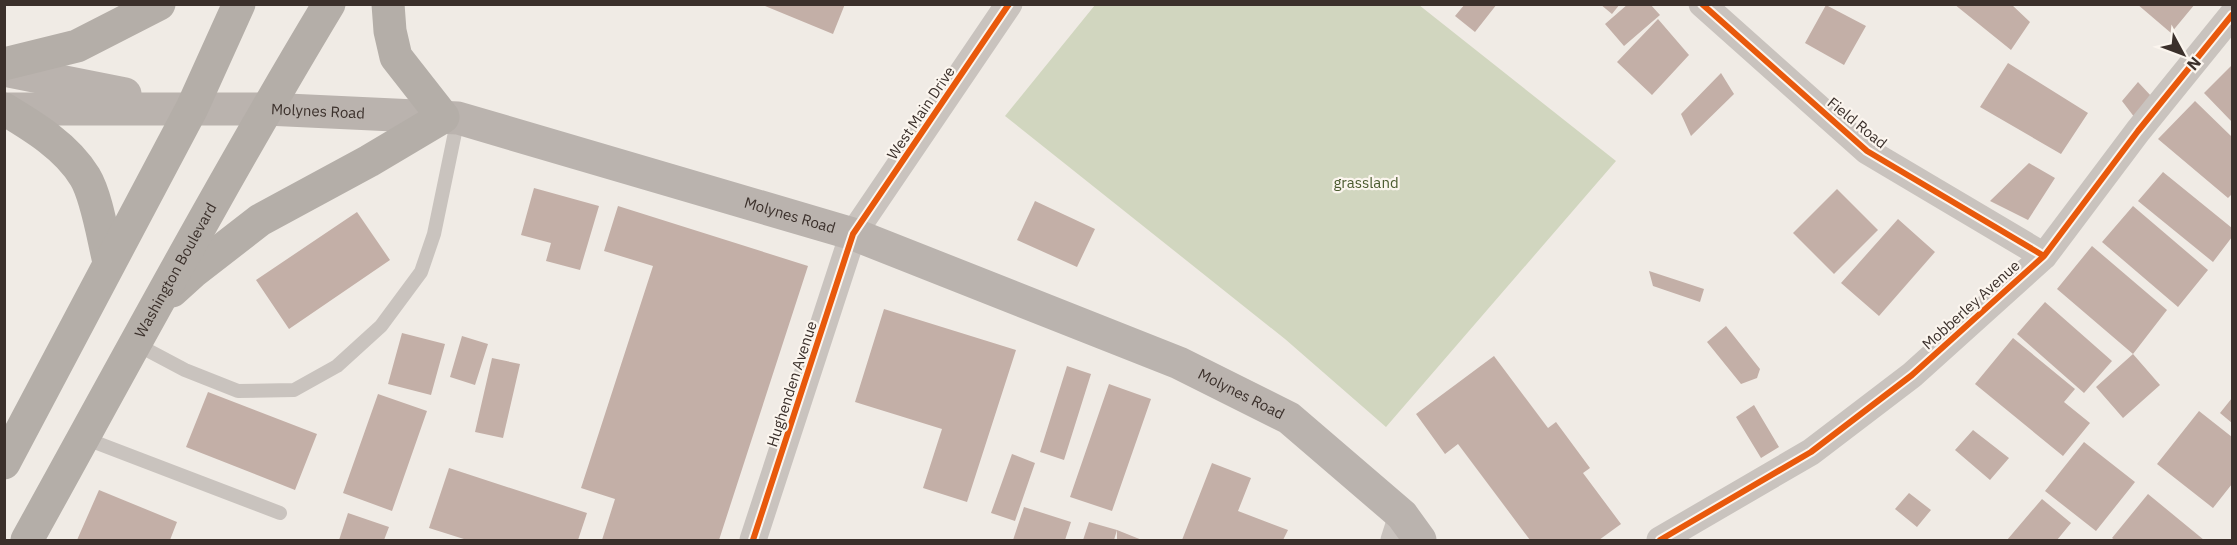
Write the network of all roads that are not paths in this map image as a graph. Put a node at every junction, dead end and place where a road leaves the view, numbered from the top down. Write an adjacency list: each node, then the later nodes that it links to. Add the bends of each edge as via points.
1 (159, 4): 8 (highway, via 77,46)
2 (239, 4): 10 (highway)
3 (329, 4): 12 (highway, Washington Boulevard)
4 (388, 4): 13 (highway, via 396,57)
5 (1009, 4): 14 (street, West Main Drive)
6 (1702, 4): 15 (street, Field Road, via 1867,151)
7 (2232, 15): 15 (street, Mobberley Avenue)
8 (4, 64)
9 (4, 69): 10 (main road, Molynes Road)
10 (192, 108): 11 (main road, Molynes Road); 12 (main road, Molynes Road); 16 (highway)
11 (4, 109): 16 (highway, via 52,140 73,160 86,179)
12 (266, 109): 13 (main road, Molynes Road); 17 (highway, Washington Boulevard)
13 (451, 117): 14 (main road, Molynes Road); 17 (highway, via 260,220); 18 (lane, via 434,234 421,272 381,326 337,366 294,390 238,391 185,370)
14 (853, 234): 22 (main road, Molynes Road, via 1179,363 1290,417); 24 (street, Hughenden Avenue)
15 (2044, 256): 25 (street, Mobberley Avenue, via 1912,375 1811,452)
16 (109, 262): 20 (highway)
17 (153, 308): 18 (highway, Washington Boulevard)
18 (136, 344): 19 (highway, Washington Boulevard)
19 (84, 438): 21 (lane); 23 (highway, Washington Boulevard)
20 (4, 463)
21 (280, 513)
22 (1405, 532)
23 (27, 540)
24 (753, 540)
25 (1660, 540)

